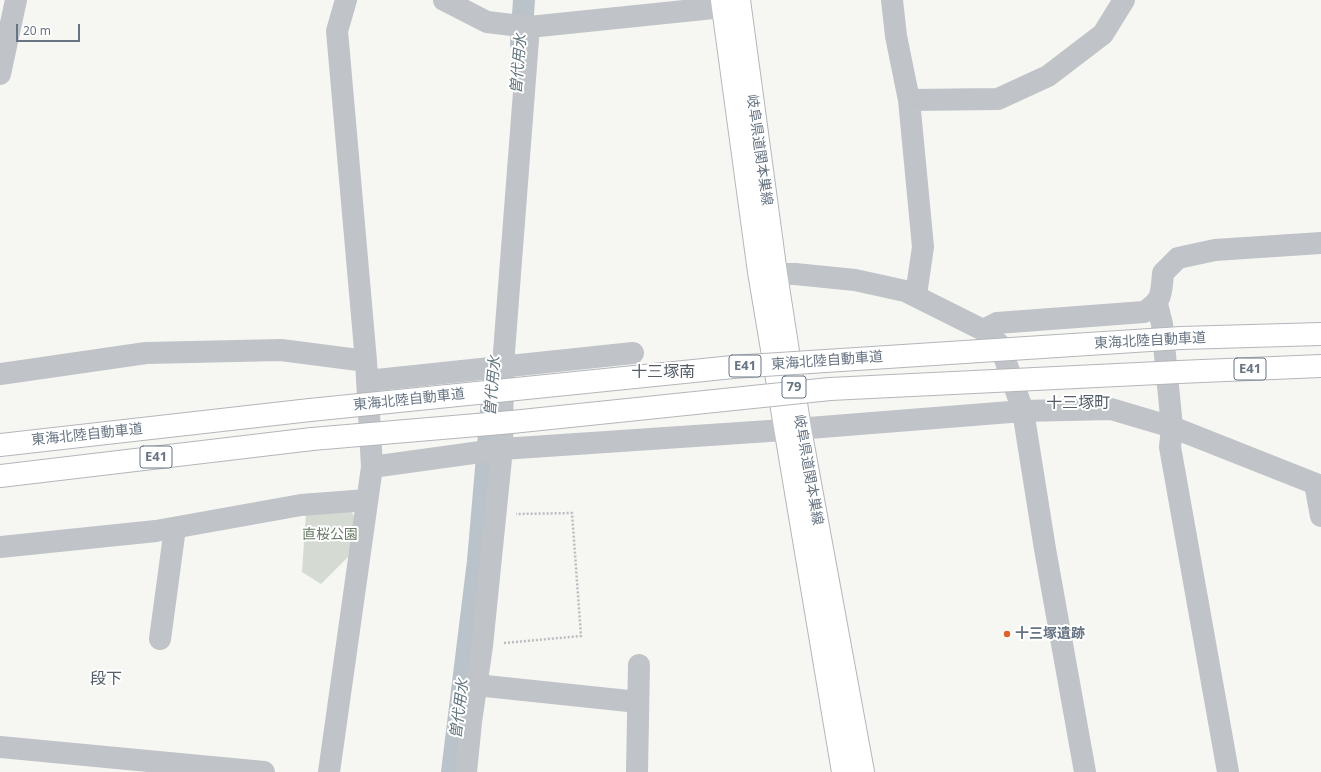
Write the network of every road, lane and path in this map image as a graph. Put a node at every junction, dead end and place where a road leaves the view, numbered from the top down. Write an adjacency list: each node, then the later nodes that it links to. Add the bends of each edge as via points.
1 (16, 0): 8 (street)
2 (346, 0): 19 (street, via 337,31)
3 (444, 0): 7 (street, via 487,22)
4 (892, 0): 9 (street, via 896,36)
5 (1124, 0): 9 (street, via 1103,34 1048,76 998,99)
6 (728, 2): 7 (street); 11 (main road, 岐阜県道関本巣線 / 79); 23 (main road, 岐阜県道関本巣線 / 79, via 759,272)
7 (529, 27): 17 (street)
8 (0, 74)
9 (909, 100): 12 (street, via 923,247)
10 (1321, 243): 13 (street, via 1215,250 1178,258 1163,272 1161,294)
11 (776, 274): 12 (street, via 855,280); 23 (main road, 岐阜県道関本巣線 / 79)
12 (916, 295): 14 (street)
13 (1157, 304): 14 (street, via 1144,312 997,323); 22 (street, via 1162,324)
14 (984, 330): 21 (street, via 1000,345)
15 (1321, 334): 24 (main road, 東海北陸自動車道 / E41, bridge, via 1181,338 733,367 310,410)
16 (633, 353): 17 (street)
17 (504, 365): 19 (street); 25 (street)
18 (1321, 366): 27 (main road, 東海北陸自動車道 / E41, bridge, via 830,389 512,422 312,439)
19 (366, 371): 20 (street, via 281,350 146,353); 26 (street)
20 (0, 374)
21 (1023, 411): 22 (street, via 1111,409); 23 (street); 46 (street)
22 (1172, 427): 28 (street); 47 (street, via 1170,447)
23 (792, 430): 25 (street); 44 (main road, 岐阜県道関本巣線 / 79); 45 (main road, 岐阜県道関本巣線 / 79)
24 (0, 445)
25 (502, 449): 26 (street); 30 (street)
26 (372, 467): 29 (street)
27 (0, 476)
28 (1318, 485): 31 (street)
29 (368, 500): 32 (street, via 301,505); 41 (street)
30 (496, 514): 35 (street); 35 (path, via 572,513 581,636)
31 (1321, 516)
32 (175, 528): 33 (street); 34 (street)
33 (0, 547)
34 (160, 639)
35 (482, 646): 37 (street)
36 (639, 665): 38 (street)
37 (476, 685): 38 (street); 42 (street)
38 (638, 702): 43 (street)
39 (0, 746): 40 (street)
40 (264, 772)
41 (329, 772)
42 (466, 772)
43 (637, 772)
44 (843, 772)
45 (863, 772)
46 (1085, 772)
47 (1228, 772)

